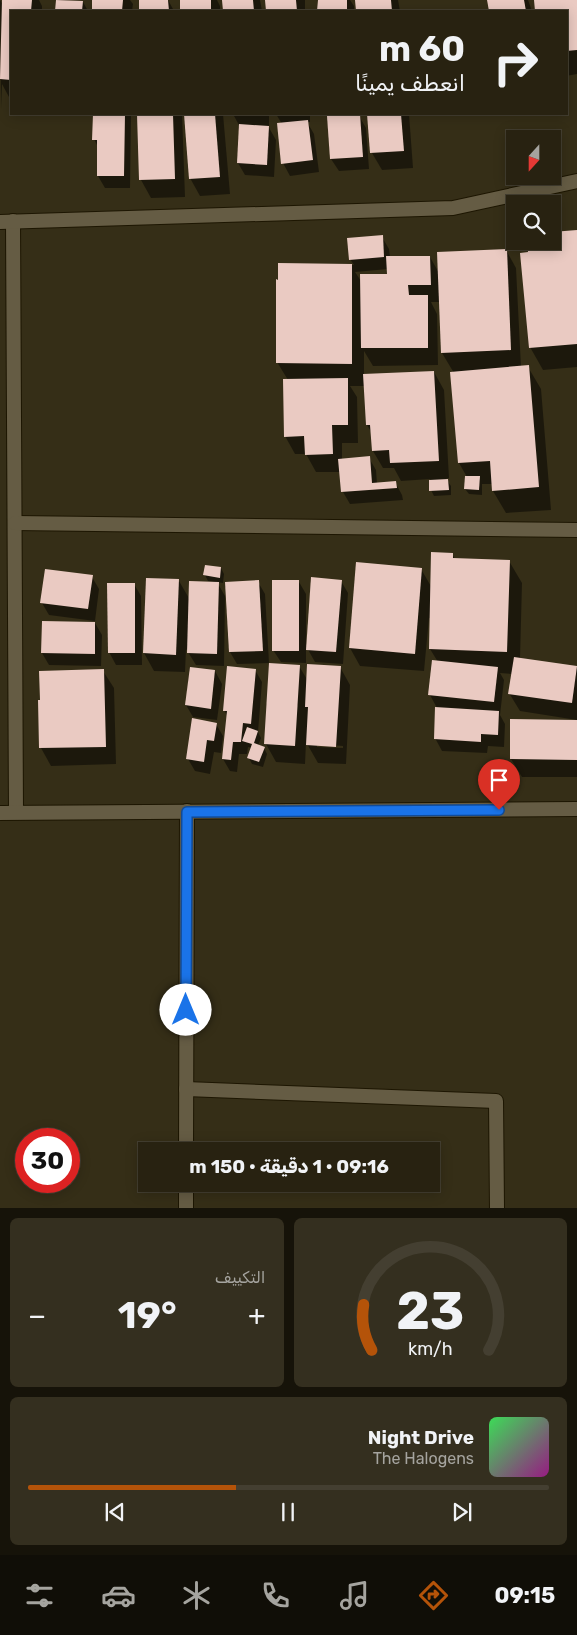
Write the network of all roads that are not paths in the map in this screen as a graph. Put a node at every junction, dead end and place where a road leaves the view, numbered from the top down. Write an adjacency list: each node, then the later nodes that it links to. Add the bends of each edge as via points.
1 (577, 181): 2 (street, via 453,208)
2 (7, 222): 3 (street)
3 (15, 523): 4 (street); 7 (street)
4 (577, 530)
5 (577, 809): 8 (street)
6 (0, 812): 7 (street)
7 (16, 812): 8 (street)
8 (187, 812): 9 (street)
9 (186, 1089): 10 (street); 13 (street, via 496,1101)
10 (186, 1142)
11 (186, 1192): 12 (street)
12 (186, 1208)
13 (497, 1208)

